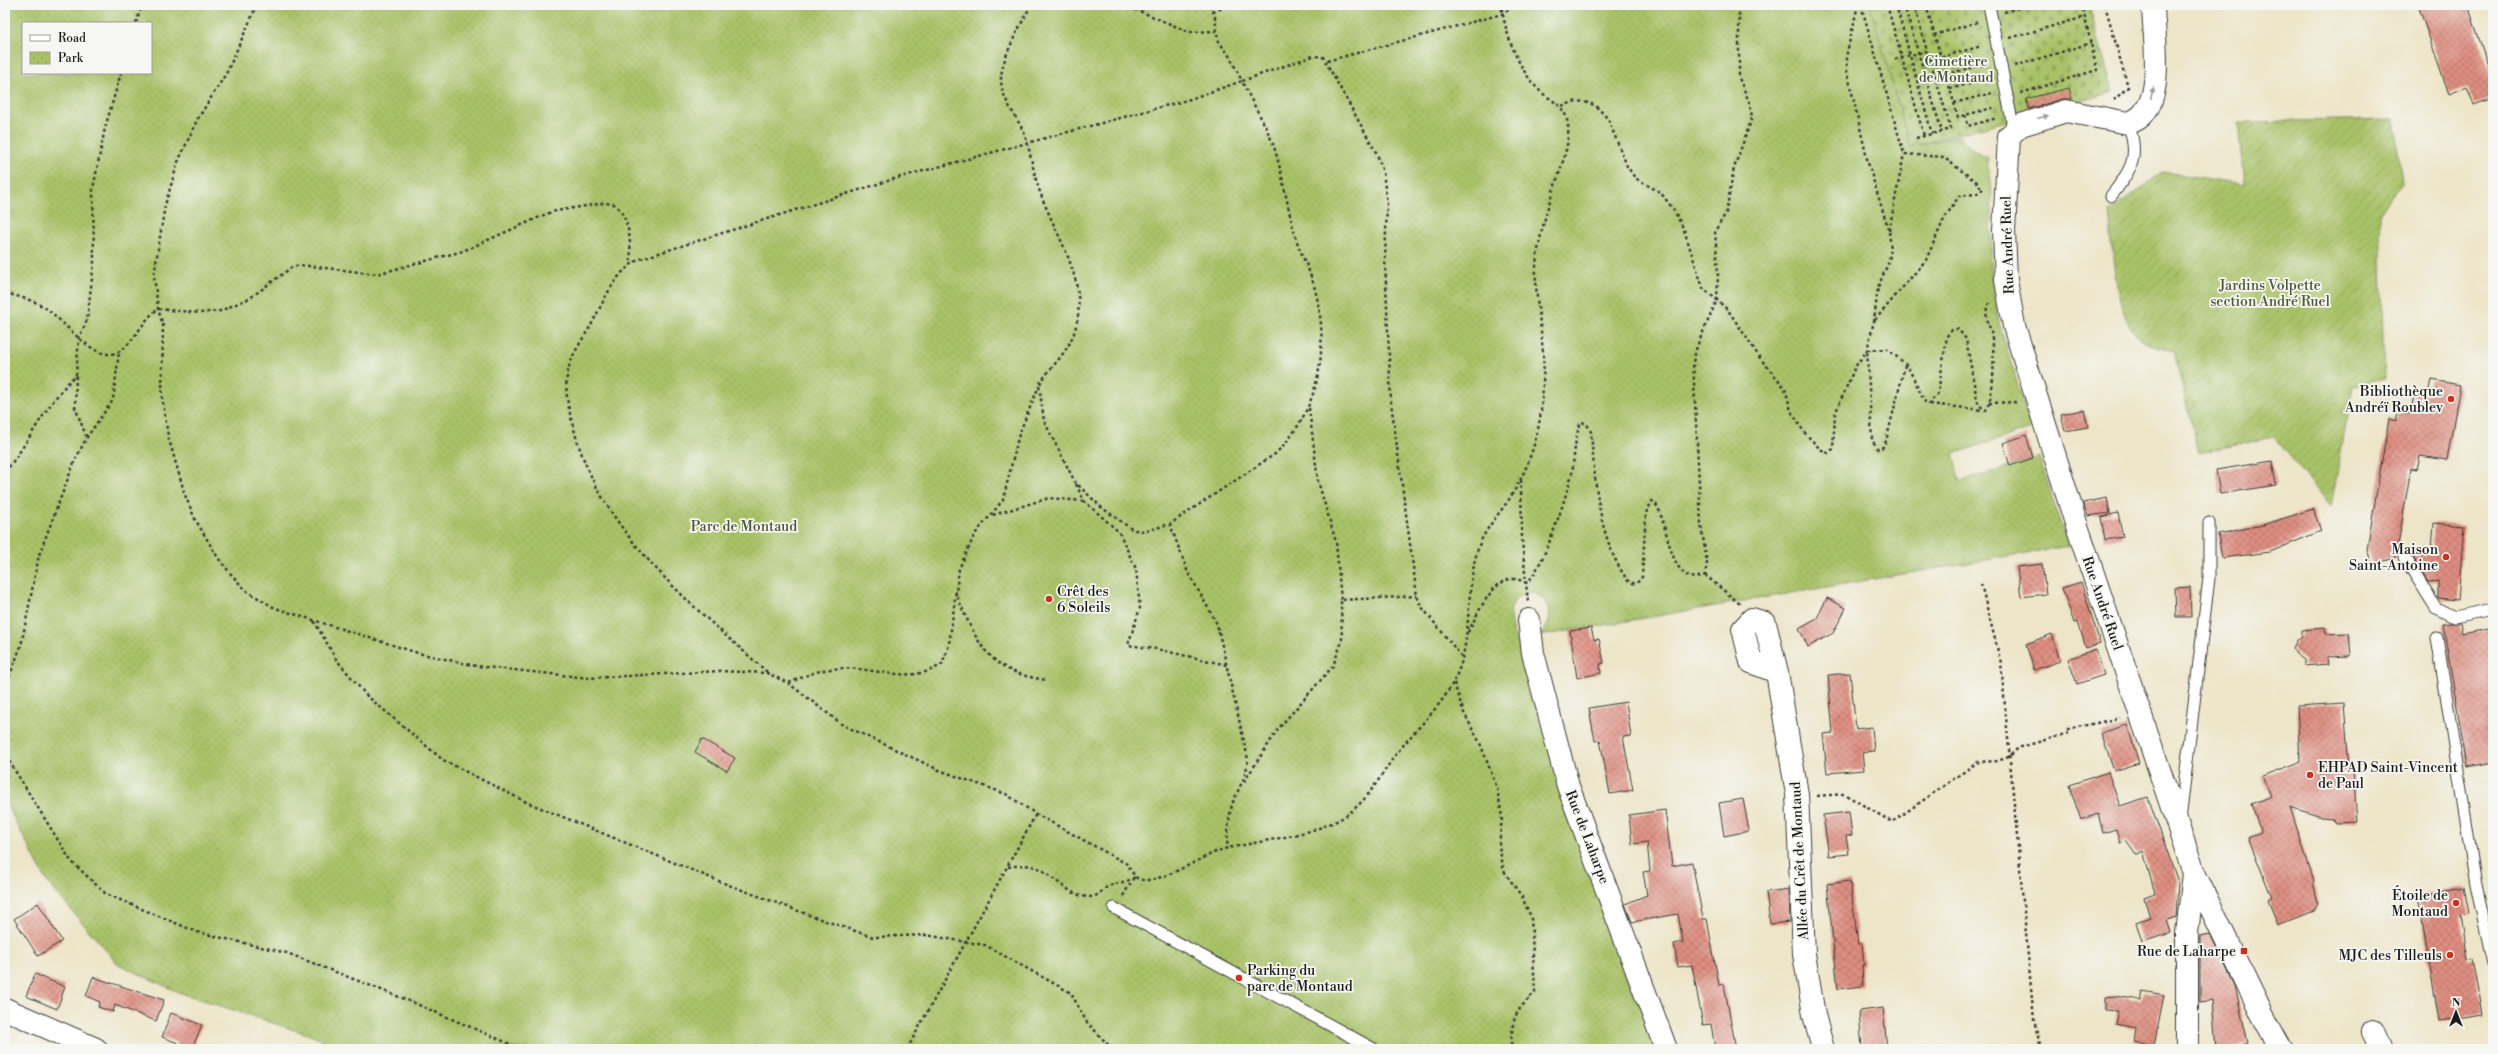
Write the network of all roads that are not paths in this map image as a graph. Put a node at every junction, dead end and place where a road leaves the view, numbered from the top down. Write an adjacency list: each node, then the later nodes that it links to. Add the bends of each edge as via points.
1 (1989, 5): 4 (lane, via 2012,121)
2 (2153, 5): 3 (street, one-way to 2, via 2137,121 2146,114 2154,86 2156,60)
3 (2128, 123): 4 (street, one-way to 3, via 2021,125 2066,111); 5 (lane, via 2134,141 2132,161 2127,176)
4 (2009, 136): 12 (street, Rue André Ruel, via 2004,231 2006,280 2016,334 2075,520)
5 (2111, 196)
6 (2209, 523): 12 (lane, via 2209,578)
7 (2404, 557): 8 (lane, via 2436,608 2454,617)
8 (2493, 609)
9 (1752, 619): 21 (street, Allée du Crêt de Montaud, via 1765,623 1777,672 1797,798 1804,954 1814,1015)
10 (1529, 620): 20 (street, Rue de Laharpe, via 1533,653 1568,786)
11 (2436, 638): 15 (lane, via 2476,885)
12 (2179, 826): 13 (street, Rue André Ruel)
13 (2194, 873): 17 (street, Rue André Ruel); 22 (street, via 2187,933)
14 (1114, 908): 19 (lane)
15 (2493, 964)
16 (5, 1009): 18 (street)
17 (2263, 1016): 23 (street); 24 (street, Rue André Ruel)
18 (96, 1049)
19 (1374, 1049)
20 (1666, 1049)
21 (1823, 1049)
22 (2187, 1049)
23 (2264, 1049)
24 (2281, 1049)

